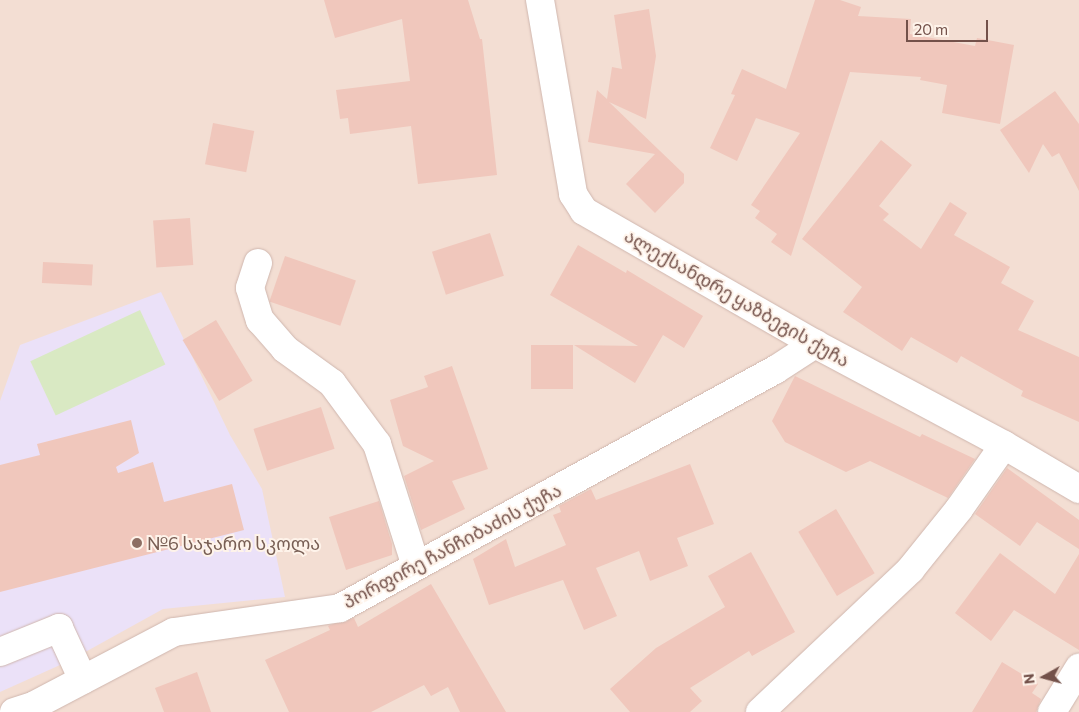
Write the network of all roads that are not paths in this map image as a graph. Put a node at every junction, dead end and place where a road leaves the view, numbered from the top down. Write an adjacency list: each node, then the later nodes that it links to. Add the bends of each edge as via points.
1 (540, 0): 3 (street, ალექსანდრე ყაზბეგის ქუჩა, via 573,194 584,211)
2 (258, 263): 6 (street, via 250,288 260,320 285,349 332,384 377,444)
3 (815, 344): 4 (street, ალექსანდრე ყაზბეგის ქუჩა); 6 (street, პორფირე ჩანჩიბაძის ქუჩა, via 775,370)
4 (1004, 445): 5 (street, ალექსანდრე ყაზბეგის ქუჩა); 11 (street, via 910,570)
5 (1079, 490)
6 (416, 566): 9 (street, პორფირე ჩანჩიბაძის ქუჩა, via 340,608 174,632)
7 (0, 652): 9 (street, via 59,628)
8 (1079, 668): 12 (street)
9 (83, 680): 10 (street, პორფირე ჩანჩიბაძის ქუჩა, via 36,705)
10 (14, 712)
11 (760, 712)
12 (1052, 712)

